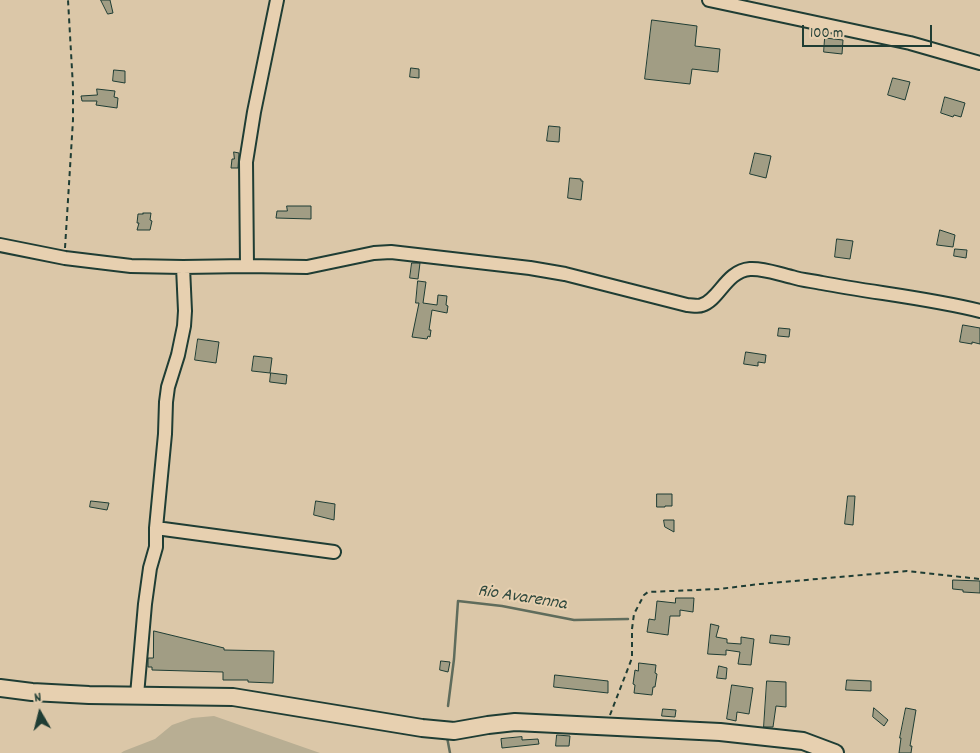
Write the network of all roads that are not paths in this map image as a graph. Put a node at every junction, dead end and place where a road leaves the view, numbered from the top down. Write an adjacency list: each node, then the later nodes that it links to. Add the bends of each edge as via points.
1 (277, 0): 5 (street, via 246,162)
2 (709, 0): 3 (street, via 910,43)
3 (980, 63)
4 (0, 245): 6 (street, via 130,266)
5 (247, 266): 6 (street); 7 (street, via 307,267 391,252 566,274 699,306 733,277 751,269)
6 (184, 267): 8 (street, via 184,326 168,388)
7 (980, 311)
8 (156, 528): 9 (street); 11 (street)
9 (334, 552)
10 (0, 688): 11 (main road)
11 (137, 695): 12 (main road, via 233,697 454,731 515,722 720,732 803,741)
12 (834, 753)

